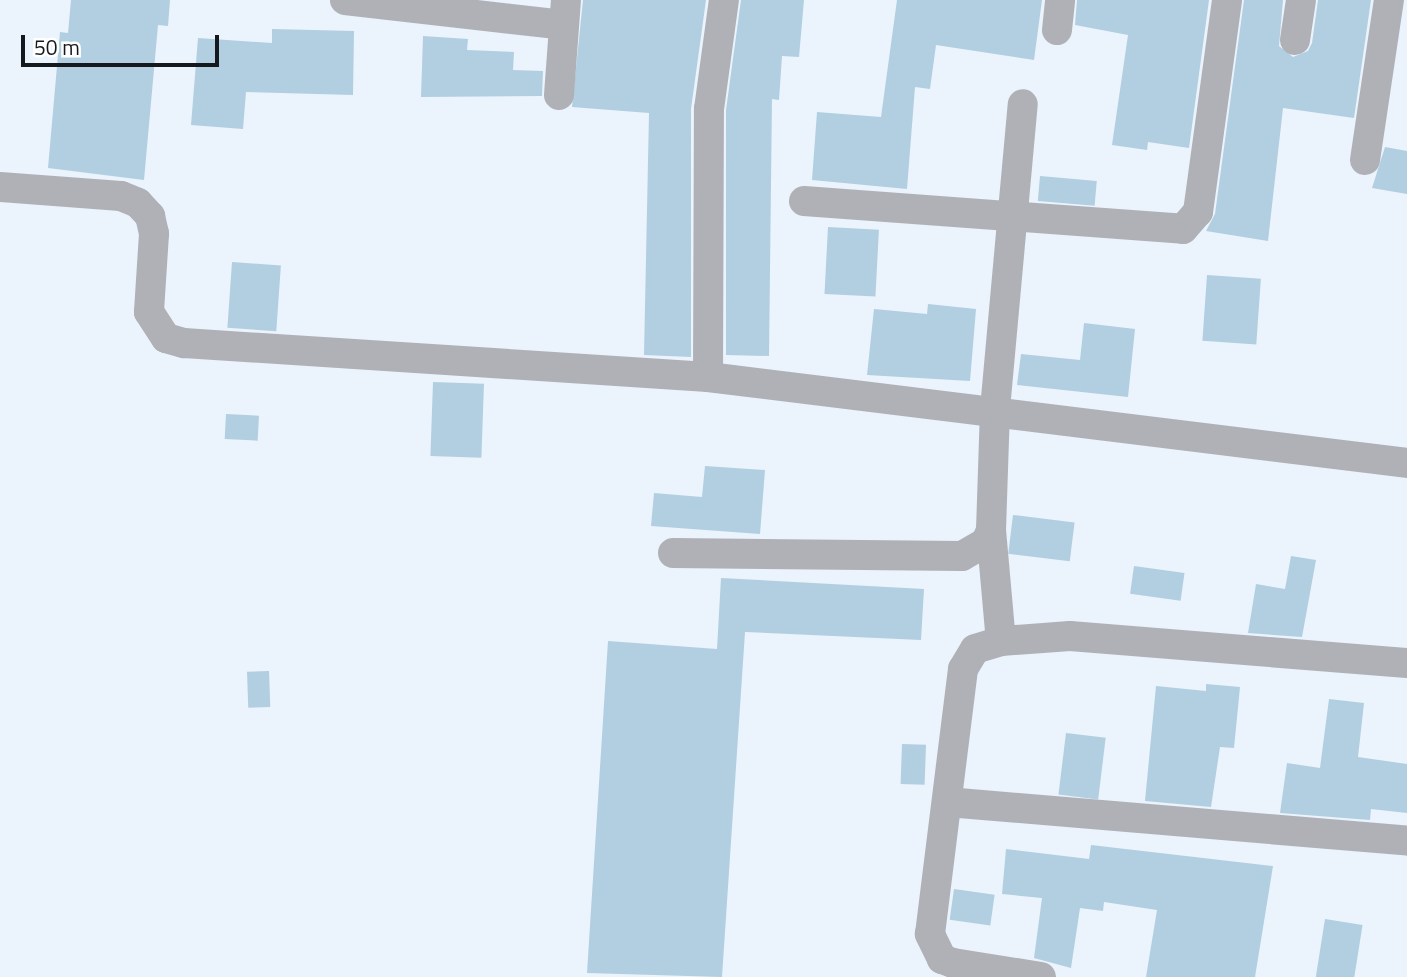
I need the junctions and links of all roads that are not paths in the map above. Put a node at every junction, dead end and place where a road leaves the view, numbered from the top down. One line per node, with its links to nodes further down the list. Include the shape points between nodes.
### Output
1 (345, 0): 7 (street)
2 (724, 0): 16 (street, via 709,109)
3 (1060, 0): 8 (street)
4 (1227, 0): 15 (street, via 1198,212 1192,223 1163,230)
5 (1301, 0): 9 (street)
6 (1389, 0): 12 (street)
7 (565, 12): 10 (street)
8 (1057, 30)
9 (1295, 40)
10 (559, 95)
11 (1023, 104): 15 (street)
12 (1365, 160)
13 (0, 187): 16 (street, via 121,196 138,203 150,215 154,234 149,312 166,338)
14 (804, 201): 15 (street)
15 (1010, 215): 17 (street)
16 (708, 377): 17 (street)
17 (995, 409): 18 (street); 19 (street)
18 (1407, 463)
19 (991, 530): 20 (street, via 975,551 962,556); 21 (street)
20 (673, 553)
21 (1001, 641): 22 (street, via 1070,636); 23 (street, via 975,649 963,669)
22 (1407, 663)
23 (947, 802): 24 (street); 25 (street, via 930,934 934,949 953,963)
24 (1407, 841)
25 (1041, 977)

